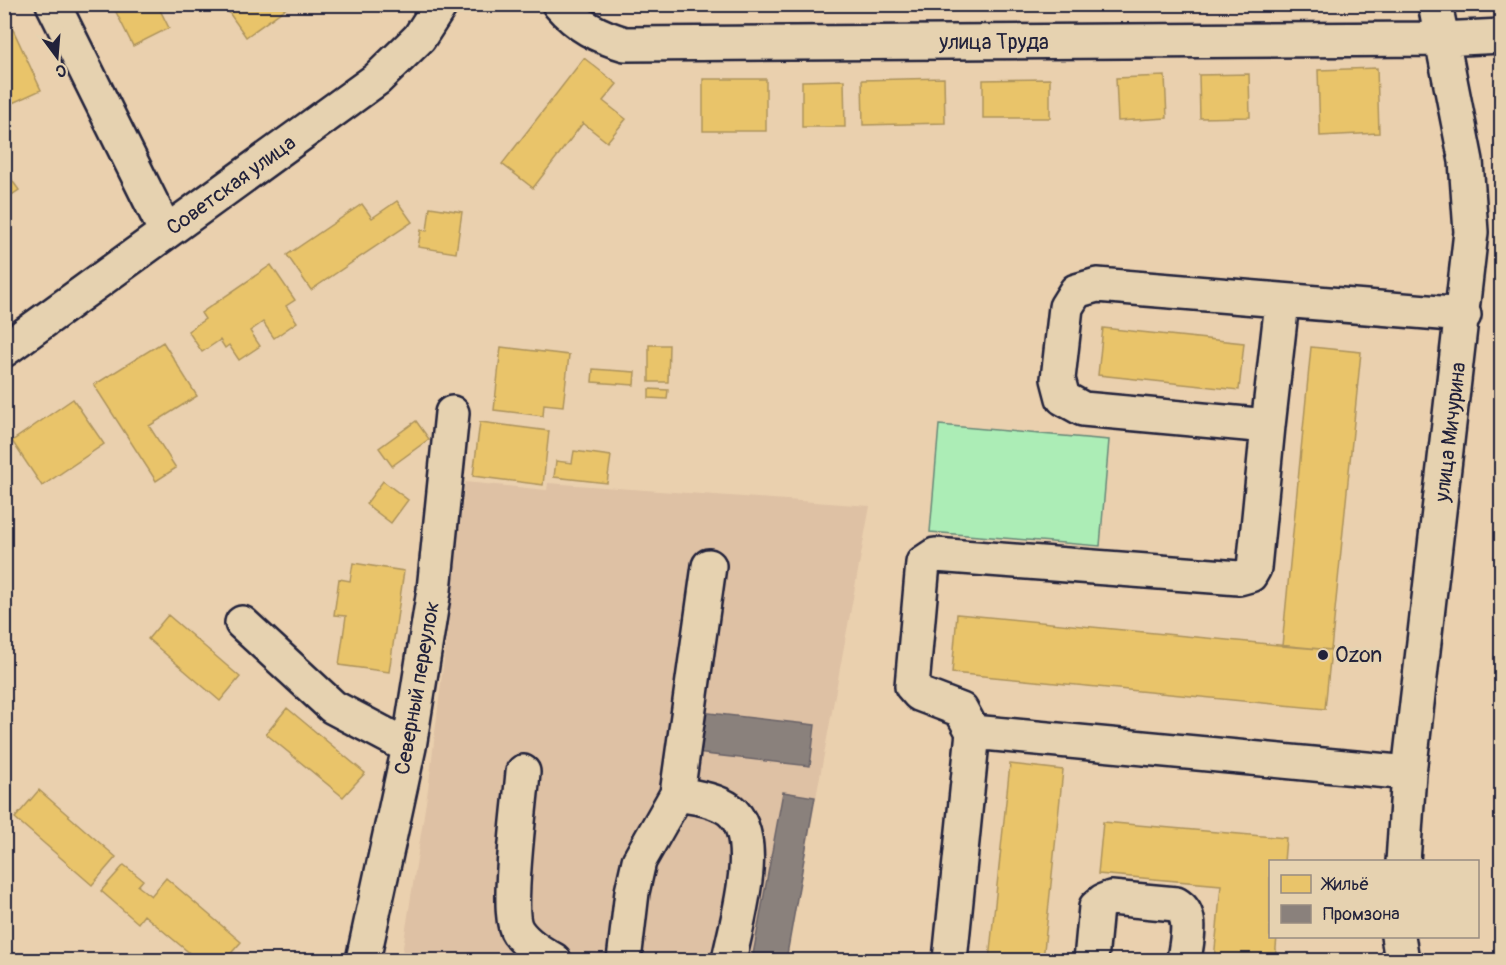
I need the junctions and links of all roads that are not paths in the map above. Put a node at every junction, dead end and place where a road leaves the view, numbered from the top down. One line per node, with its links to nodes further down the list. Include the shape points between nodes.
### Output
1 (52, 4): 8 (street)
2 (441, 4): 8 (street, Советская улица, via 419,38 377,79)
3 (559, 4): 7 (street, улица Труда, via 573,20 600,37 625,44)
4 (1435, 4): 7 (street, улица Мичурина)
5 (1502, 19): 7 (street, улица Труда)
6 (1502, 36): 7 (street, улица Труда)
7 (1441, 39): 10 (street, улица Мичурина, via 1470,194)
8 (166, 232): 11 (street, Советская улица)
9 (1282, 302): 10 (street); 13 (street); 13 (street, via 1097,285 1076,291 1066,307 1058,379 1063,398 1083,410)
10 (1464, 315): 19 (street, улица Мичурина)
11 (4, 350)
12 (452, 412): 17 (street, Северный переулок, via 434,590)
13 (1268, 426): 16 (street, via 1254,568 1250,574 1239,578 935,555 923,563 912,686 919,694 961,710)
14 (709, 566): 20 (street)
15 (242, 623): 17 (street, via 333,707)
16 (973, 732): 19 (street); 27 (street)
17 (409, 747): 23 (street, Северный переулок)
18 (523, 772): 24 (street, via 512,907 517,931 533,948)
19 (1409, 773): 21 (street, улица Мичурина)
20 (677, 794): 25 (street, via 639,861); 26 (street, via 717,803 731,811 742,826 747,866)
21 (1403, 860)
22 (1398, 938): 30 (street)
23 (363, 960)
24 (554, 960)
25 (624, 960)
26 (729, 960)
27 (950, 960)
28 (1091, 960): 29 (street, via 1096,907 1111,898 1183,908 1188,916)
29 (1184, 960)
30 (1402, 960)

